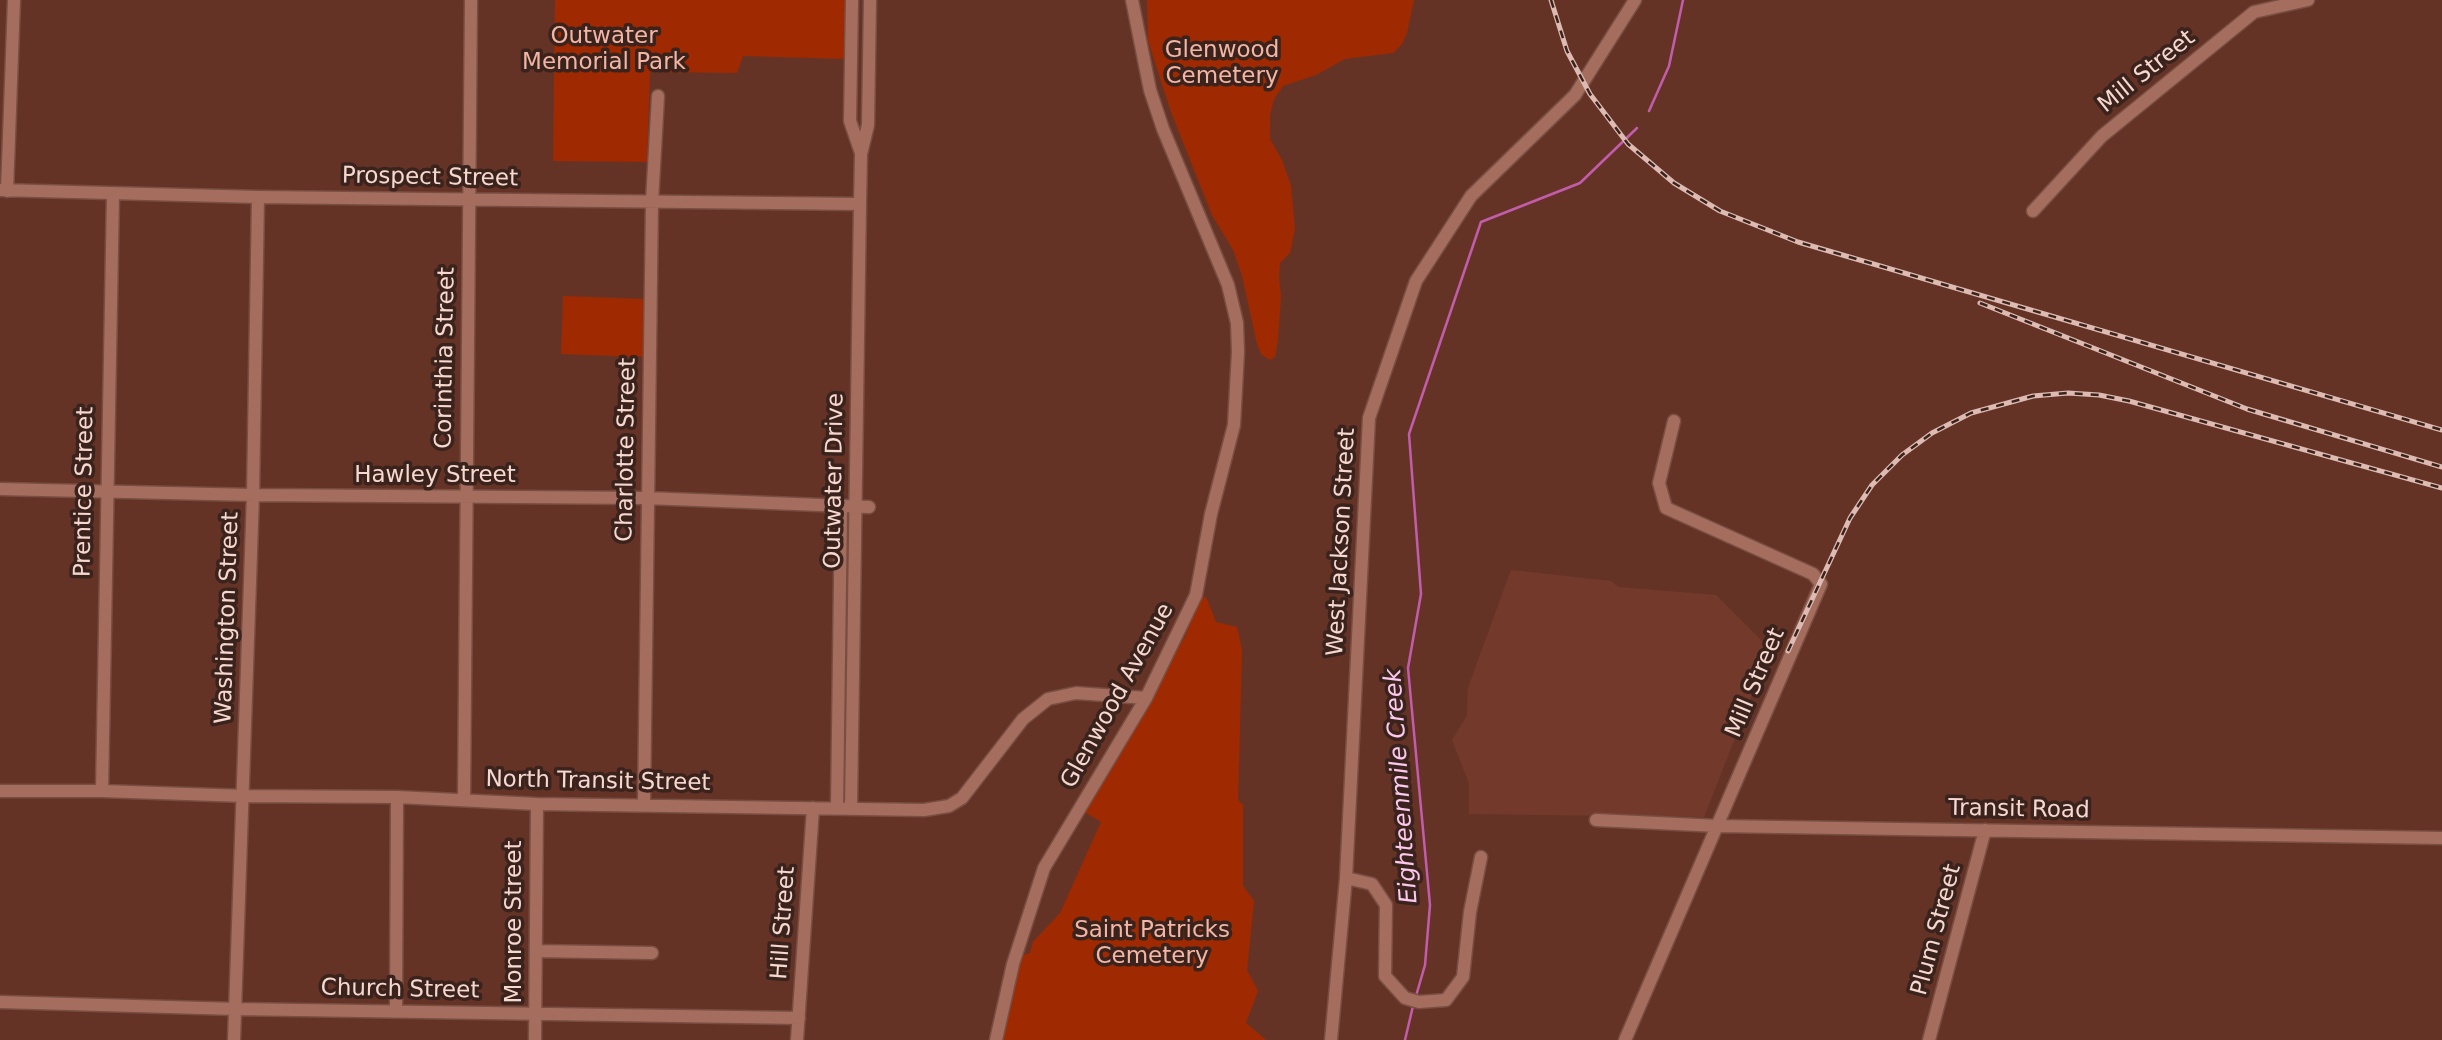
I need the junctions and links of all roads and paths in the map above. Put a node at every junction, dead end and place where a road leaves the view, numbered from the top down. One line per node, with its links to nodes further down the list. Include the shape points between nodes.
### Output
1 (14, 0): 10 (street)
2 (471, 0): 13 (street, Corinthia Street)
3 (852, 0): 9 (street, Outwater Drive, via 850,121)
4 (870, 0): 9 (street, Outwater Drive, via 868,125)
5 (1132, 0): 25 (street, Glenwood Avenue, via 1150,90 1163,129 1228,285 1238,352 1234,425 1205,514 1196,596)
6 (1635, 0): 41 (street, West Jackson Street, via 1575,95 1471,196 1416,281 1369,418)
7 (2308, 0): 16 (street, Mill Street, via 2254,12 2102,136)
8 (658, 96): 14 (street, Charlotte Street)
9 (861, 154): 15 (street, Outwater Drive)
10 (4, 190): 11 (street, Prospect Street)
11 (113, 194): 12 (street, Prospect Street); 19 (street, Prentice Street)
12 (258, 197): 13 (street, Prospect Street); 20 (street, Washington Street)
13 (470, 200): 14 (street, Prospect Street); 21 (street, Corinthia Street)
14 (652, 202): 15 (street, Prospect Street); 22 (street, Charlotte Street)
15 (860, 204): 24 (street, Outwater Drive)
16 (2033, 211)
17 (1674, 421): 37 (street, Mill Street, via 1659,483 1666,508 1813,574 1821,584)
18 (0, 489): 19 (street, Hawley Street)
19 (106, 491): 20 (street, Hawley Street); 26 (street, Prentice Street)
20 (253, 495): 21 (street, Hawley Street); 28 (street, Washington Street)
21 (465, 497): 22 (street, Hawley Street); 30 (street, Corinthia Street)
22 (647, 498): 23 (street, Hawley Street); 32 (street, Charlotte Street)
23 (841, 507): 24 (street, Hawley Street); 34 (street, Outwater Drive)
24 (863, 507): 35 (street, Outwater Drive)
25 (1146, 698): 35 (street, North Transit Street, via 1076,693 1048,699 1023,719 957,802 924,810); 52 (street, Glenwood Avenue, via 1044,868 1013,964)
26 (102, 791): 27 (street, North Transit Street); 28 (street, North Transit Street)
27 (0, 792)
28 (244, 796): 29 (street, North Transit Street); 45 (street, Washington Street)
29 (397, 797): 30 (street, North Transit Street); 46 (street)
30 (464, 800): 31 (street, North Transit Street)
31 (537, 804): 32 (street, North Transit Street); 42 (street, Monroe Street)
32 (643, 804): 33 (street, North Transit Street)
33 (813, 808): 34 (street, North Transit Street); 48 (street, Hill Street)
34 (837, 808): 35 (street, North Transit Street)
35 (851, 808)
36 (1596, 820): 37 (street, Transit Road)
37 (1718, 826): 38 (street, Transit Road); 54 (street, Mill Street)
38 (1986, 830): 39 (street, Transit Road); 55 (street, Plum Street)
39 (2442, 838)
40 (1481, 856): 41 (street, via 1463,977 1446,1000 1405,998 1385,976 1387,905 1372,884)
41 (1346, 878): 53 (street, West Jackson Street)
42 (536, 951): 43 (street); 47 (street, Monroe Street)
43 (652, 953)
44 (0, 1002): 45 (street, Church Street)
45 (236, 1009): 46 (street, Church Street); 49 (street, Washington Street)
46 (396, 1010): 47 (street, Church Street)
47 (536, 1014): 48 (street, Church Street); 50 (street, Monroe Street)
48 (799, 1018): 51 (street, Hill Street)
49 (234, 1040)
50 (535, 1040)
51 (797, 1040)
52 (996, 1040)
53 (1331, 1040)
54 (1625, 1040)
55 (1929, 1040)

